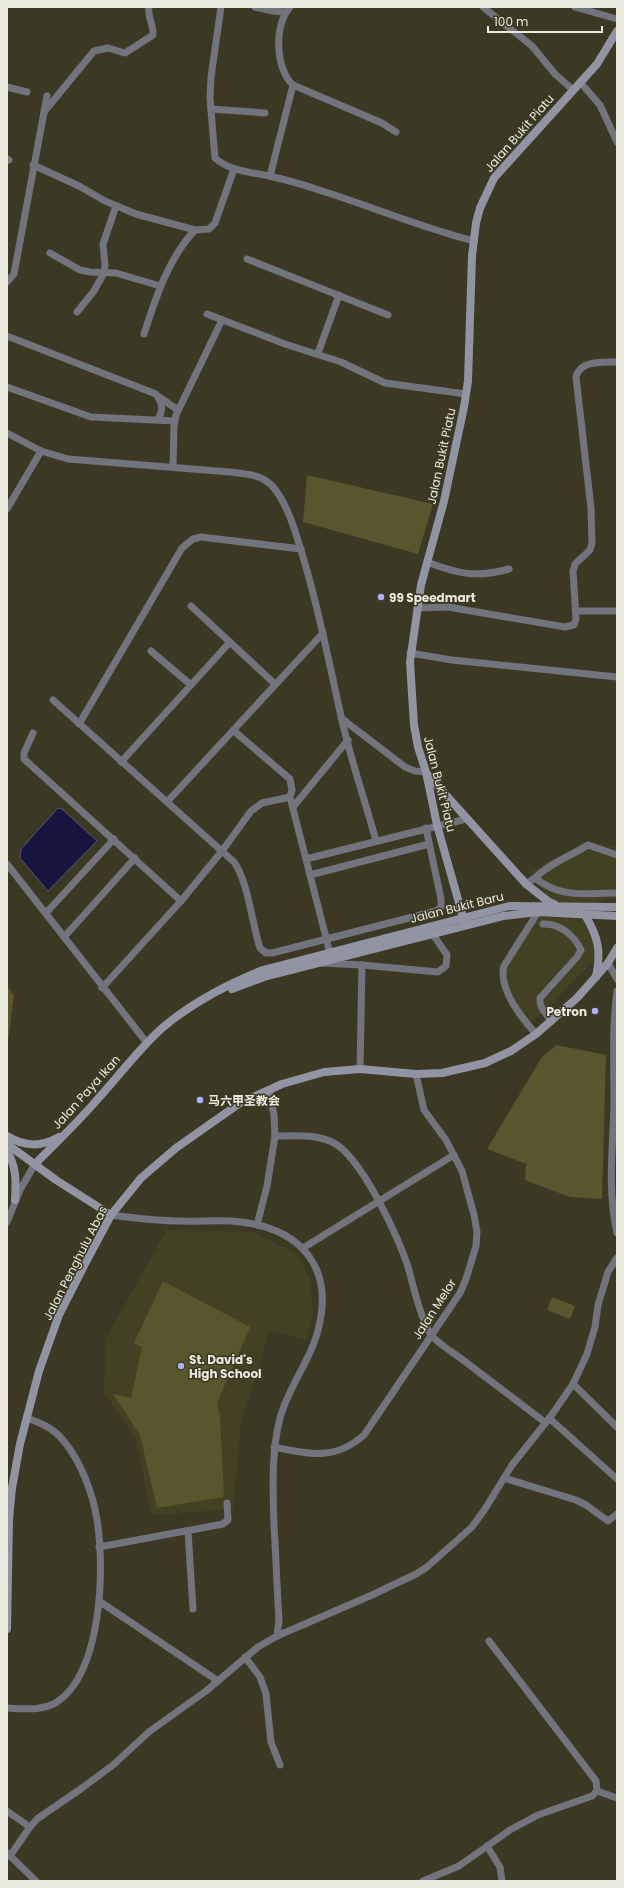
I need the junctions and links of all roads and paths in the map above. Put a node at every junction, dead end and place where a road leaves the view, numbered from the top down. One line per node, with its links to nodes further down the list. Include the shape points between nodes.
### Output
1 (149, 7): 17 (street, via 153,35 125,53 108,48 94,51)
2 (221, 7): 15 (street, via 211,77)
3 (255, 7): 6 (street, via 272,11)
4 (483, 7): 12 (street, via 532,46 555,74)
5 (575, 7): 7 (street)
6 (288, 9): 10 (street, via 278,53 283,71)
7 (617, 19)
8 (617, 31): 9 (main road, Jalan Bukit Piatu, via 606,51)
9 (580, 82): 12 (main road, Jalan Bukit Piatu); 19 (street, via 600,105)
10 (292, 85): 18 (street, via 382,123); 22 (street)
11 (7, 87): 13 (street)
12 (574, 90): 25 (main road, Jalan Bukit Piatu, via 494,178 480,208)
13 (27, 92)
14 (47, 96): 17 (street)
15 (211, 109): 16 (street); 21 (street, via 214,158)
16 (265, 113)
17 (42, 114): 20 (street)
18 (396, 132)
19 (617, 142)
20 (33, 165): 23 (street); 29 (street, via 14,274)
21 (234, 169): 22 (street); 24 (street, via 215,224 209,229)
22 (270, 176): 25 (street, via 322,190 435,231)
23 (116, 206): 24 (street); 28 (street, via 103,244)
24 (195, 230): 30 (street, via 177,252)
25 (474, 241): 42 (main road, Jalan Bukit Piatu, via 471,340)
26 (50, 253): 28 (street, via 80,270)
27 (247, 259): 31 (street)
28 (104, 273): 30 (street, via 123,274); 32 (street, via 94,291)
29 (7, 282)
30 (160, 286): 36 (street)
31 (339, 295): 34 (street); 38 (street)
32 (77, 312)
33 (207, 314): 35 (street)
34 (388, 315)
35 (222, 320): 38 (street, via 285,344); 43 (street)
36 (144, 334)
37 (7, 336): 41 (street)
38 (318, 353): 42 (street, via 385,383)
39 (617, 362): 55 (street, via 589,364 577,372 576,377 592,543 590,550 576,564 573,571)
40 (7, 387): 44 (street, via 91,417)
41 (156, 394): 43 (street); 44 (street, via 162,402)
42 (466, 394): 51 (main road, Jalan Bukit Piatu, via 444,501)
43 (178, 410): 45 (street)
44 (158, 419): 45 (street)
45 (175, 421): 48 (street)
46 (7, 433): 47 (street)
47 (41, 451): 48 (street, via 68,459); 49 (street)
48 (173, 467): 50 (street, via 253,475 266,480 275,488 283,502)
49 (7, 509)
50 (301, 549): 57 (street); 66 (street, via 201,537 187,542 164,576)
51 (427, 562): 52 (street, via 447,570 480,576); 54 (main road, Jalan Bukit Piatu)
52 (509, 569)
53 (191, 606): 58 (street)
54 (416, 608): 55 (street, via 448,607 569,628 575,623); 60 (main road, Jalan Bukit Piatu)
55 (576, 611): 56 (street)
56 (617, 611)
57 (323, 633): 62 (street); 65 (street)
58 (230, 642): 62 (street); 63 (street)
59 (151, 651): 63 (street)
60 (410, 653): 61 (street, via 452,660); 71 (main road, Jalan Bukit Piatu, via 414,725)
61 (617, 677)
62 (275, 684): 67 (street)
63 (191, 685): 70 (street)
64 (53, 700): 66 (street)
65 (341, 718): 69 (street); 71 (street, via 405,766 415,771)
66 (79, 724): 70 (street)
67 (234, 731): 72 (street, via 290,779); 73 (street)
68 (33, 733): 78 (street, via 24,759)
69 (348, 740): 74 (street); 79 (street)
70 (121, 762): 73 (street)
71 (426, 772): 75 (main road); 76 (main road, Jalan Bukit Piatu)
72 (290, 797): 74 (street); 81 (street, via 256,806)
73 (167, 802): 81 (street)
74 (293, 807): 84 (street)
75 (466, 819): 76 (street); 88 (main road)
76 (437, 825): 77 (street); 97 (main road, Jalan Bukit Piatu)
77 (426, 828): 79 (street); 80 (street)
78 (114, 839): 83 (street); 94 (street)
79 (376, 841): 84 (street)
80 (429, 844): 86 (street); 101 (street, via 441,907 436,911)
81 (222, 851): 90 (street); 101 (street, via 239,869 253,925 263,951 272,954)
82 (617, 855): 87 (street, via 588,845 544,868)
83 (135, 858): 90 (street); 100 (street)
84 (306, 859): 86 (street)
85 (7, 864): 94 (street)
86 (310, 875): 101 (street)
87 (535, 878): 88 (street); 89 (street, via 552,890 563,893)
88 (526, 884): 91 (main road)
89 (617, 893)
90 (181, 900): 110 (street)
91 (557, 906): 92 (main road, Jalan Bukit Baru); 97 (main road, Jalan Bukit Baru, via 509,906)
92 (617, 906)
93 (538, 912): 95 (main road, Jalan Bukit Baru); 97 (main road, Jalan Bukit Baru); 114 (street, via 502,972 512,1003)
94 (46, 913): 100 (street)
95 (585, 915): 96 (main road, Jalan Bukit Baru); 108 (main road, via 594,932 599,950)
96 (617, 916)
97 (464, 920): 99 (main road, Jalan Bukit Baru)
98 (543, 924): 113 (street, via 558,925 577,941 581,950 540,998 544,1013)
99 (430, 930): 104 (main road, Jalan Bukit Baru); 107 (street, via 447,955 443,970 431,972)
100 (65, 936): 110 (street)
101 (326, 939): 104 (street)
102 (617, 948): 106 (main road, Jalan Penghulu Abas)
103 (617, 955): 106 (main road)
104 (330, 956): 105 (main road, Jalan Paya Ikan); 112 (main road, Jalan Paya Ikan, via 263,970 241,979)
105 (318, 963): 107 (street); 112 (main road, Jalan Paya Ikan, via 267,976)
106 (608, 963): 108 (main road, Jalan Penghulu Abas); 109 (street)
107 (362, 965): 117 (street)
108 (596, 978): 113 (main road, Jalan Penghulu Abas)
109 (617, 979)
110 (102, 988): 115 (street)
111 (617, 990): 116 (street)
112 (207, 999): 115 (main road, Jalan Paya Ikan, via 163,1028)
113 (552, 1021): 114 (main road, Jalan Penghulu Abas)
114 (536, 1034): 118 (main road, Jalan Penghulu Abas, via 511,1051 485,1063 448,1072)
115 (147, 1043): 120 (main road, Jalan Paya Ikan)
116 (614, 1060): 132 (street, via 611,1197)
117 (360, 1069): 118 (main road, Jalan Penghulu Abas); 119 (main road, Jalan Penghulu Abas, via 324,1072)
118 (416, 1074): 125 (street, Jalan Melor, via 424,1110)
119 (269, 1090): 122 (street); 129 (main road, Jalan Penghulu Abas, via 240,1103 176,1148 141,1178)
120 (67, 1132): 121 (main road, via 52,1141 34,1146 16,1142); 126 (main road, Jalan Paya Ikan)
121 (7, 1136)
122 (275, 1136): 128 (street, via 308,1136 334,1143 347,1154); 131 (street)
123 (7, 1144): 126 (main road)
124 (7, 1151): 127 (main road, via 16,1176)
125 (454, 1155): 128 (street); 135 (street, Jalan Melor, via 470,1195 477,1232 476,1246 460,1293)
126 (35, 1164): 127 (street, Jalan Paya Ikan); 129 (main road)
127 (15, 1200): 130 (street, Jalan Paya Ikan)
128 (378, 1202): 133 (street); 135 (street, via 405,1256 419,1307)
129 (111, 1215): 131 (street, via 181,1221 240,1221); 137 (main road, Jalan Penghulu Abas, via 59,1315 38,1371)
130 (7, 1222)
131 (257, 1225): 133 (street, via 292,1238)
132 (617, 1233)
133 (303, 1248): 140 (street, via 318,1275 322,1313 310,1354 286,1400)
134 (617, 1258): 136 (street, via 608,1272 587,1354)
135 (431, 1336): 138 (street); 140 (street, Jalan Melor, via 364,1435 354,1443 343,1450 324,1454)
136 (573, 1384): 138 (street); 139 (street)
137 (27, 1418): 141 (main road, Jalan Penghulu Abas); 147 (street, via 40,1422 52,1430 63,1440 74,1457 95,1512)
138 (548, 1420): 142 (street); 143 (street)
139 (617, 1427)
140 (274, 1447): 151 (street, via 272,1473 279,1620)
141 (10, 1474): 150 (main road, Jalan Penghulu Abas)
142 (504, 1478): 145 (street, via 576,1500 608,1521); 151 (street, via 472,1527 427,1567 372,1595)
143 (617, 1479)
144 (227, 1503): 146 (street, via 228,1520 223,1524)
145 (617, 1514)
146 (188, 1531): 147 (street); 149 (street)
147 (99, 1547): 148 (street)
148 (99, 1601): 154 (street); 155 (street, via 91,1645 75,1685 56,1703 30,1709)
149 (193, 1609)
150 (7, 1629)
151 (276, 1636): 153 (street, via 258,1646)
152 (489, 1641): 157 (street, via 596,1781)
153 (246, 1657): 154 (street); 156 (street, via 260,1677 266,1694 271,1742)
154 (218, 1681): 160 (street, via 150,1731 112,1766 37,1819)
155 (7, 1708)
156 (280, 1765)
157 (597, 1791): 158 (street); 161 (street, via 592,1796 538,1815)
158 (617, 1798)
159 (7, 1811): 160 (street)
160 (30, 1827): 162 (street)
161 (487, 1846): 164 (street, via 459,1866); 165 (street, via 500,1867)
162 (9, 1854): 163 (street)
163 (36, 1881)
164 (423, 1881)
165 (502, 1881)

